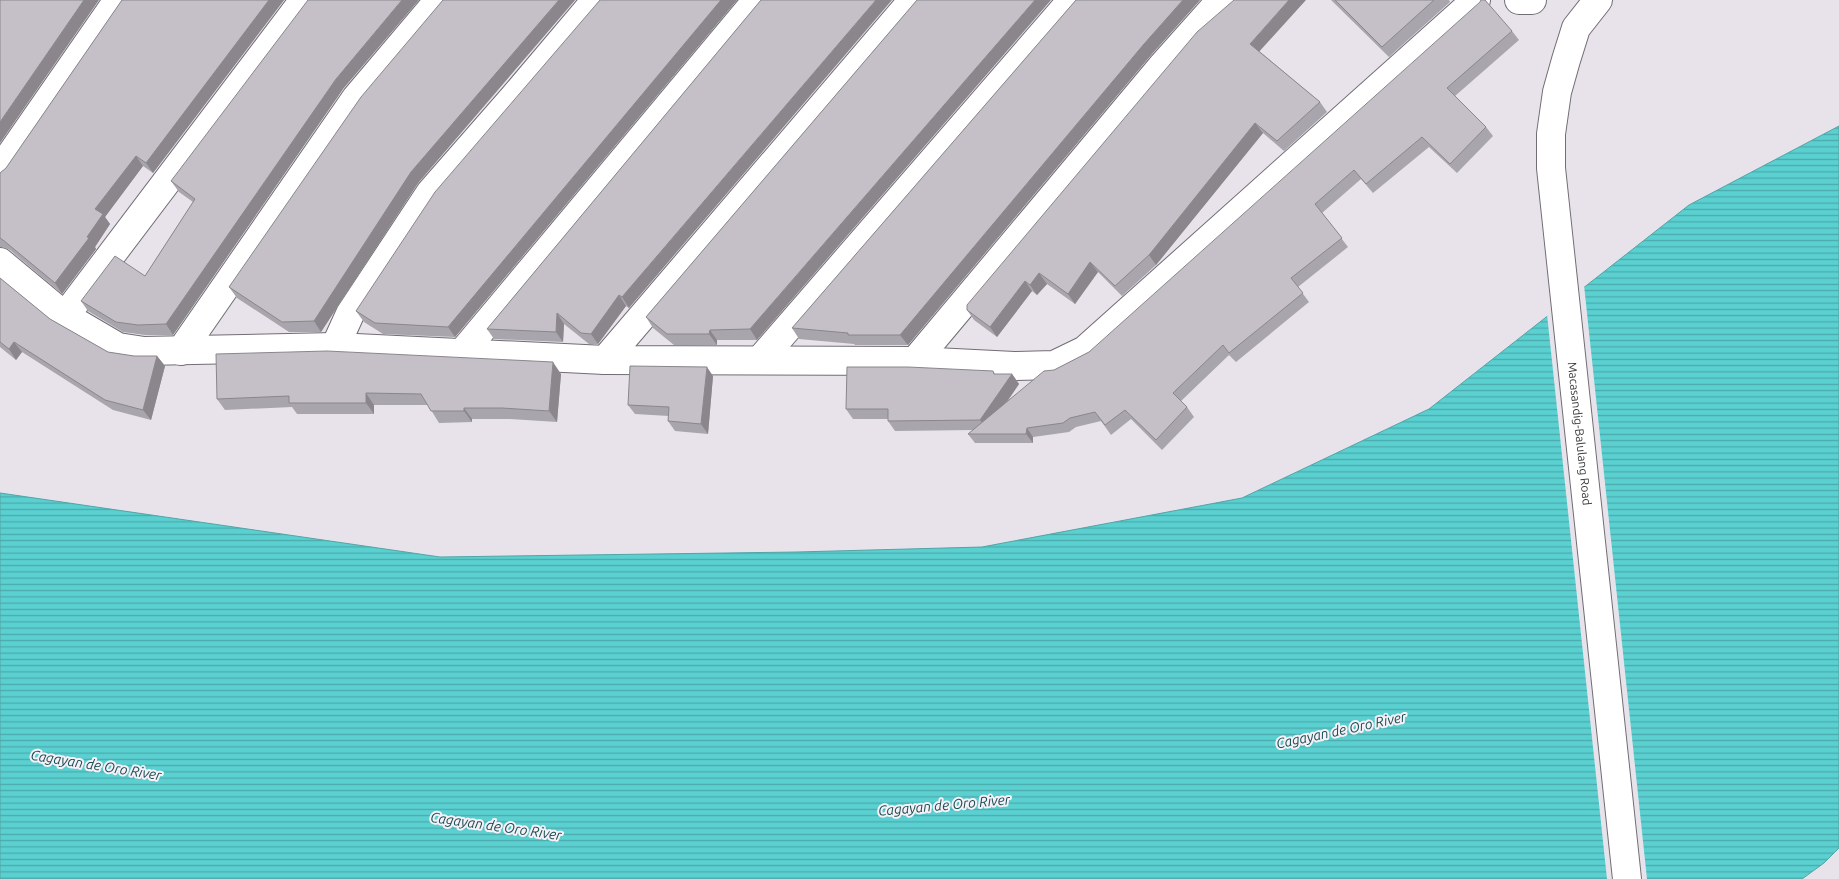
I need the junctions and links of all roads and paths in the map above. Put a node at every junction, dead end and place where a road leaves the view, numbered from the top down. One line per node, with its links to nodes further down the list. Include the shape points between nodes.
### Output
1 (118, 0): 13 (street)
2 (304, 0): 15 (street)
3 (439, 0): 17 (street, via 356,98)
4 (596, 0): 16 (street, via 430,193 350,314)
5 (756, 0): 18 (street)
6 (913, 0): 19 (street)
7 (1072, 0): 20 (street)
8 (1221, 0): 21 (street)
9 (1476, 0): 21 (street, via 1084,350 1054,365)
10 (1519, 0): 11 (street)
11 (1532, 0)
12 (1598, 0): 22 (street, Macasandig-Balulang Road, via 1576,28 1559,84 1551,134 1551,168)
13 (0, 170)
14 (0, 262): 15 (street)
15 (66, 316): 17 (street, via 118,348)
16 (335, 347): 17 (street); 18 (street)
17 (181, 351)
18 (462, 353): 19 (street)
19 (605, 360): 20 (street)
20 (760, 360): 21 (street)
21 (915, 361)
22 (1627, 879)

